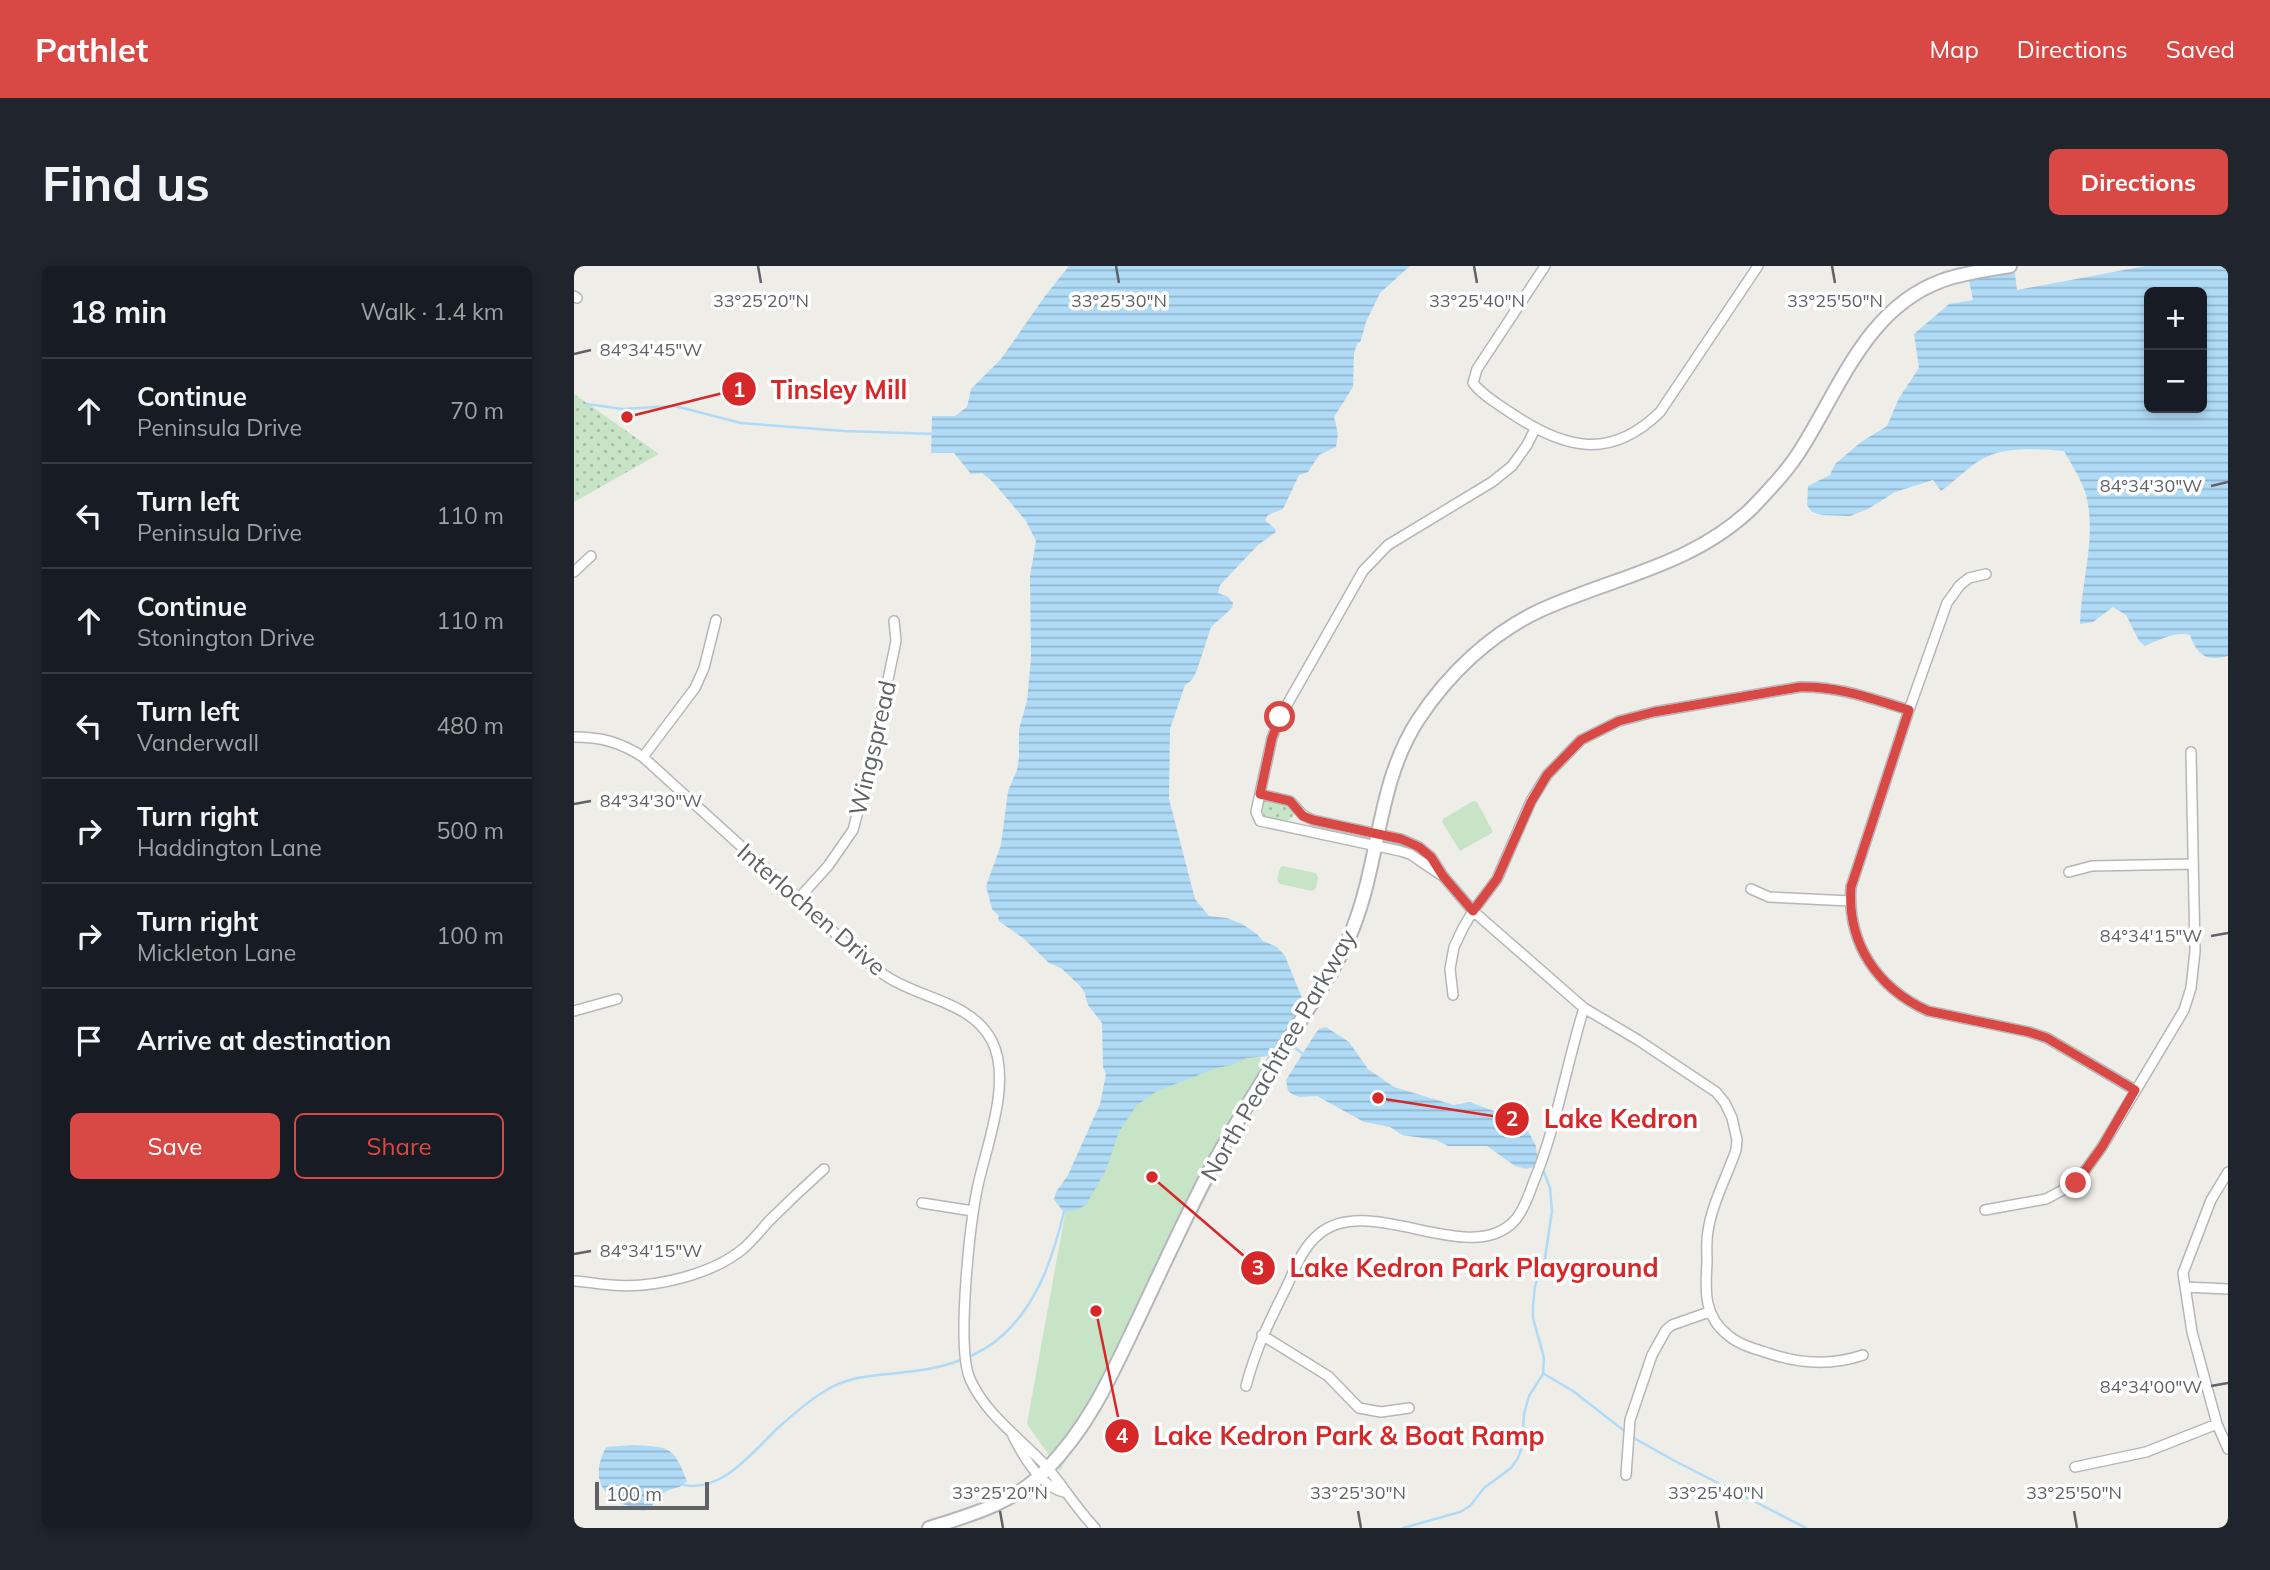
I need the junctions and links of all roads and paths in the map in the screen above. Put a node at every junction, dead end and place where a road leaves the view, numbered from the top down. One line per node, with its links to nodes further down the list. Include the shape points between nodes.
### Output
1 (1545, 266): 4 (street, via 1477,369 1473,383)
2 (1758, 266): 4 (street, via 1660,412 1644,428 1617,441 1594,445 1564,442)
3 (2010, 266): 17 (street, North Peachtree Parkway, via 1942,280 1920,291 1876,327 1800,452 1731,527 1680,558 1533,614 1468,660 1409,735 1390,779)
4 (1535, 429): 14 (street, via 1512,466 1388,545 1363,571 1280,717)
5 (591, 556): 6 (street)
6 (574, 572)
7 (1986, 574): 10 (street, via 1960,584 1947,603)
8 (716, 621): 13 (street, via 695,688)
9 (894, 621): 23 (street, Wingspread, via 894,654 853,830)
10 (1909, 710): 24 (street, via 1863,845); 25 (street, via 1848,691 1800,687 1654,712 1601,728 1581,740 1547,775 1497,879)
11 (574, 737): 13 (street, Interlochen Drive, via 615,741)
12 (2191, 752): 19 (street)
13 (643, 757): 23 (street, Interlochen Drive)
14 (1260, 794): 15 (street, via 1290,801); 16 (street, via 1256,812 1261,821)
15 (1306, 817): 16 (street); 17 (street)
16 (1302, 830): 18 (street)
17 (1377, 833): 18 (street, North Peachtree Parkway); 21 (street, via 1419,847)
18 (1375, 847): 21 (street, via 1410,854); 47 (street, North Peachtree Parkway, via 1363,901 1344,950 1208,1173 1103,1393 1083,1427)
19 (2192, 864): 20 (street, via 2092,866); 30 (street, via 2195,951 2191,988 2171,1032)
20 (2068, 872)
21 (1443, 876): 25 (street)
22 (1751, 889): 24 (street, via 1769,897)
23 (799, 898): 34 (street, Interlochen Drive, via 885,976 959,1009 991,1040 1000,1063 998,1096)
24 (1850, 901): 30 (street, via 1865,956 1890,989 1905,999 1928,1011 2047,1038)
25 (1473, 911): 26 (street, via 1454,947 1450,969); 28 (street)
26 (1453, 995)
27 (617, 999): 29 (street)
28 (1584, 1008): 39 (street, via 1716,1092 1732,1118 1736,1150 1707,1233); 40 (street, via 1541,1163 1520,1213 1509,1225 1470,1237 1358,1220 1334,1225 1320,1233 1300,1257)
29 (574, 1012)
30 (2135, 1090): 35 (street, via 2076,1183 2046,1199)
31 (824, 1169): 36 (street, via 746,1247 720,1264 680,1279 646,1284)
32 (2228, 1172): 37 (street, via 2211,1200 2183,1273)
33 (922, 1203): 34 (street)
34 (973, 1210): 47 (street, Interlochen Drive, via 965,1357 969,1377 1018,1448)
35 (1984, 1210)
36 (574, 1282)
37 (2185, 1287): 38 (street); 44 (street)
38 (2228, 1289)
39 (1709, 1312): 41 (street, via 1730,1338 1790,1360 1813,1363); 48 (street, via 1666,1330 1635,1402)
40 (1262, 1335): 42 (street); 43 (street, via 1328,1376 1359,1408 1381,1412)
41 (1863, 1355)
42 (1246, 1386)
43 (1409, 1408)
44 (2217, 1424): 45 (street); 46 (street, via 2146,1452)
45 (2228, 1449)
46 (2075, 1467)
47 (1044, 1472): 49 (street, North Peachtree Parkway, via 992,1507); 50 (street, Interlochen Drive, via 1055,1490 1064,1492)
48 (1626, 1475)
49 (929, 1528)
50 (1095, 1528)

